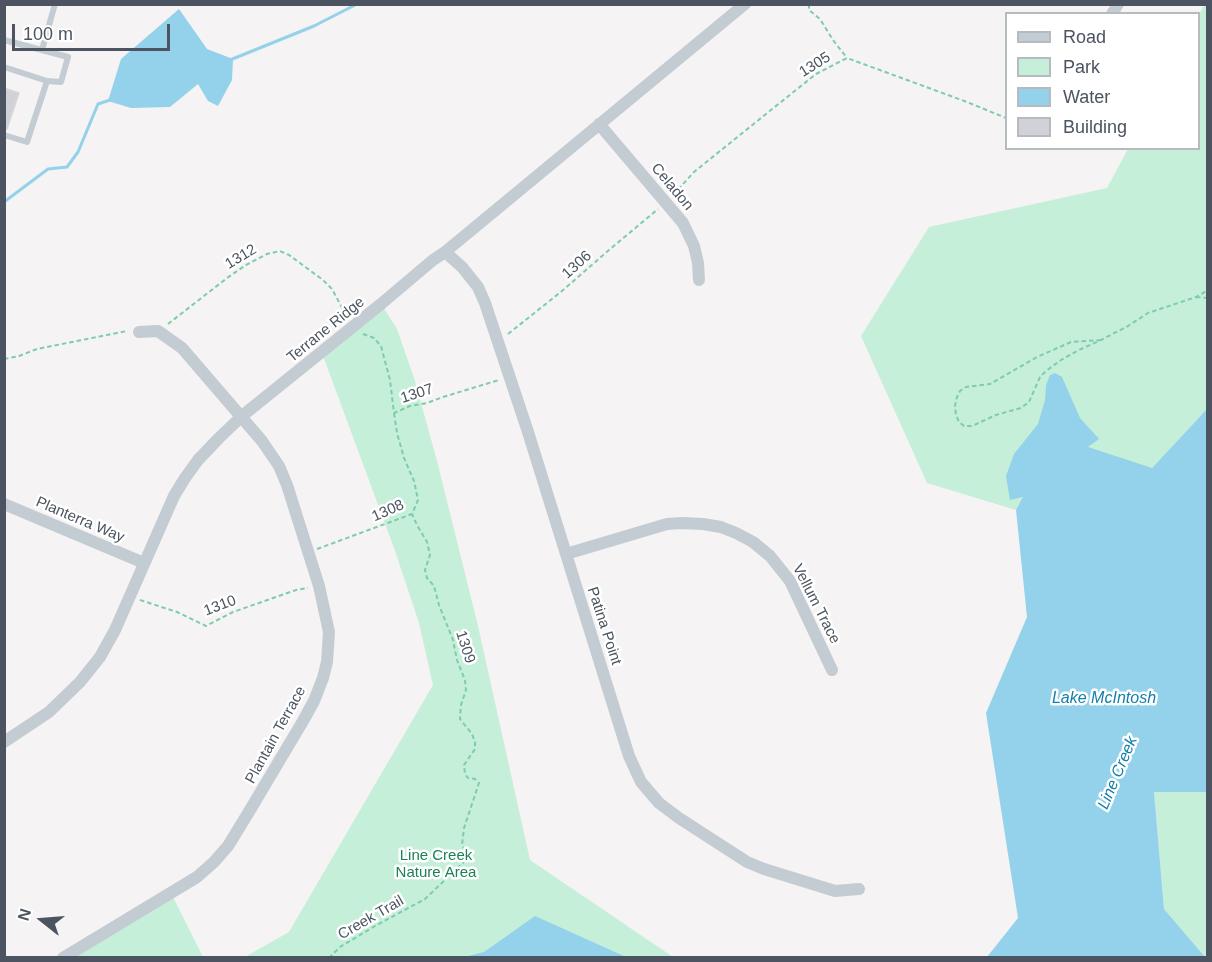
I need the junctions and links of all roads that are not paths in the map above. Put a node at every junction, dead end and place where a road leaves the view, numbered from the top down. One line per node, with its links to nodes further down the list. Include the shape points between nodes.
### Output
1 (55, 4): 4 (lane)
2 (745, 4): 7 (street, Terrane Ridge)
3 (4, 40): 4 (lane)
4 (42, 50): 6 (lane, via 68,57 62,82)
5 (4, 67): 6 (lane)
6 (47, 81): 8 (lane, via 27,141)
7 (600, 124): 9 (street, Terrane Ridge); 10 (street, Celadon, via 683,224 694,246)
8 (4, 135)
9 (445, 252): 12 (street, Terrane Ridge); 14 (street, Patina Point, via 478,286 485,303)
10 (699, 280)
11 (139, 332): 12 (street, Plantain Terrace, via 158,330 182,348)
12 (242, 416): 15 (street, Terrane Ridge, via 185,478); 19 (street, Plantain Terrace, via 279,466 320,586 329,632 323,678 303,721 228,846 214,862 197,877)
13 (4, 504): 15 (street, Planterra Way)
14 (566, 554): 16 (street, Vellum Trace, via 667,524 703,524 736,533 770,556 790,580); 18 (street, Patina Point, via 629,756 641,782 653,796 679,818 764,870 835,891)
15 (144, 563): 17 (street, Terrane Ridge, via 100,657 49,712)
16 (832, 670)
17 (4, 742)
18 (859, 889)
19 (63, 957)

